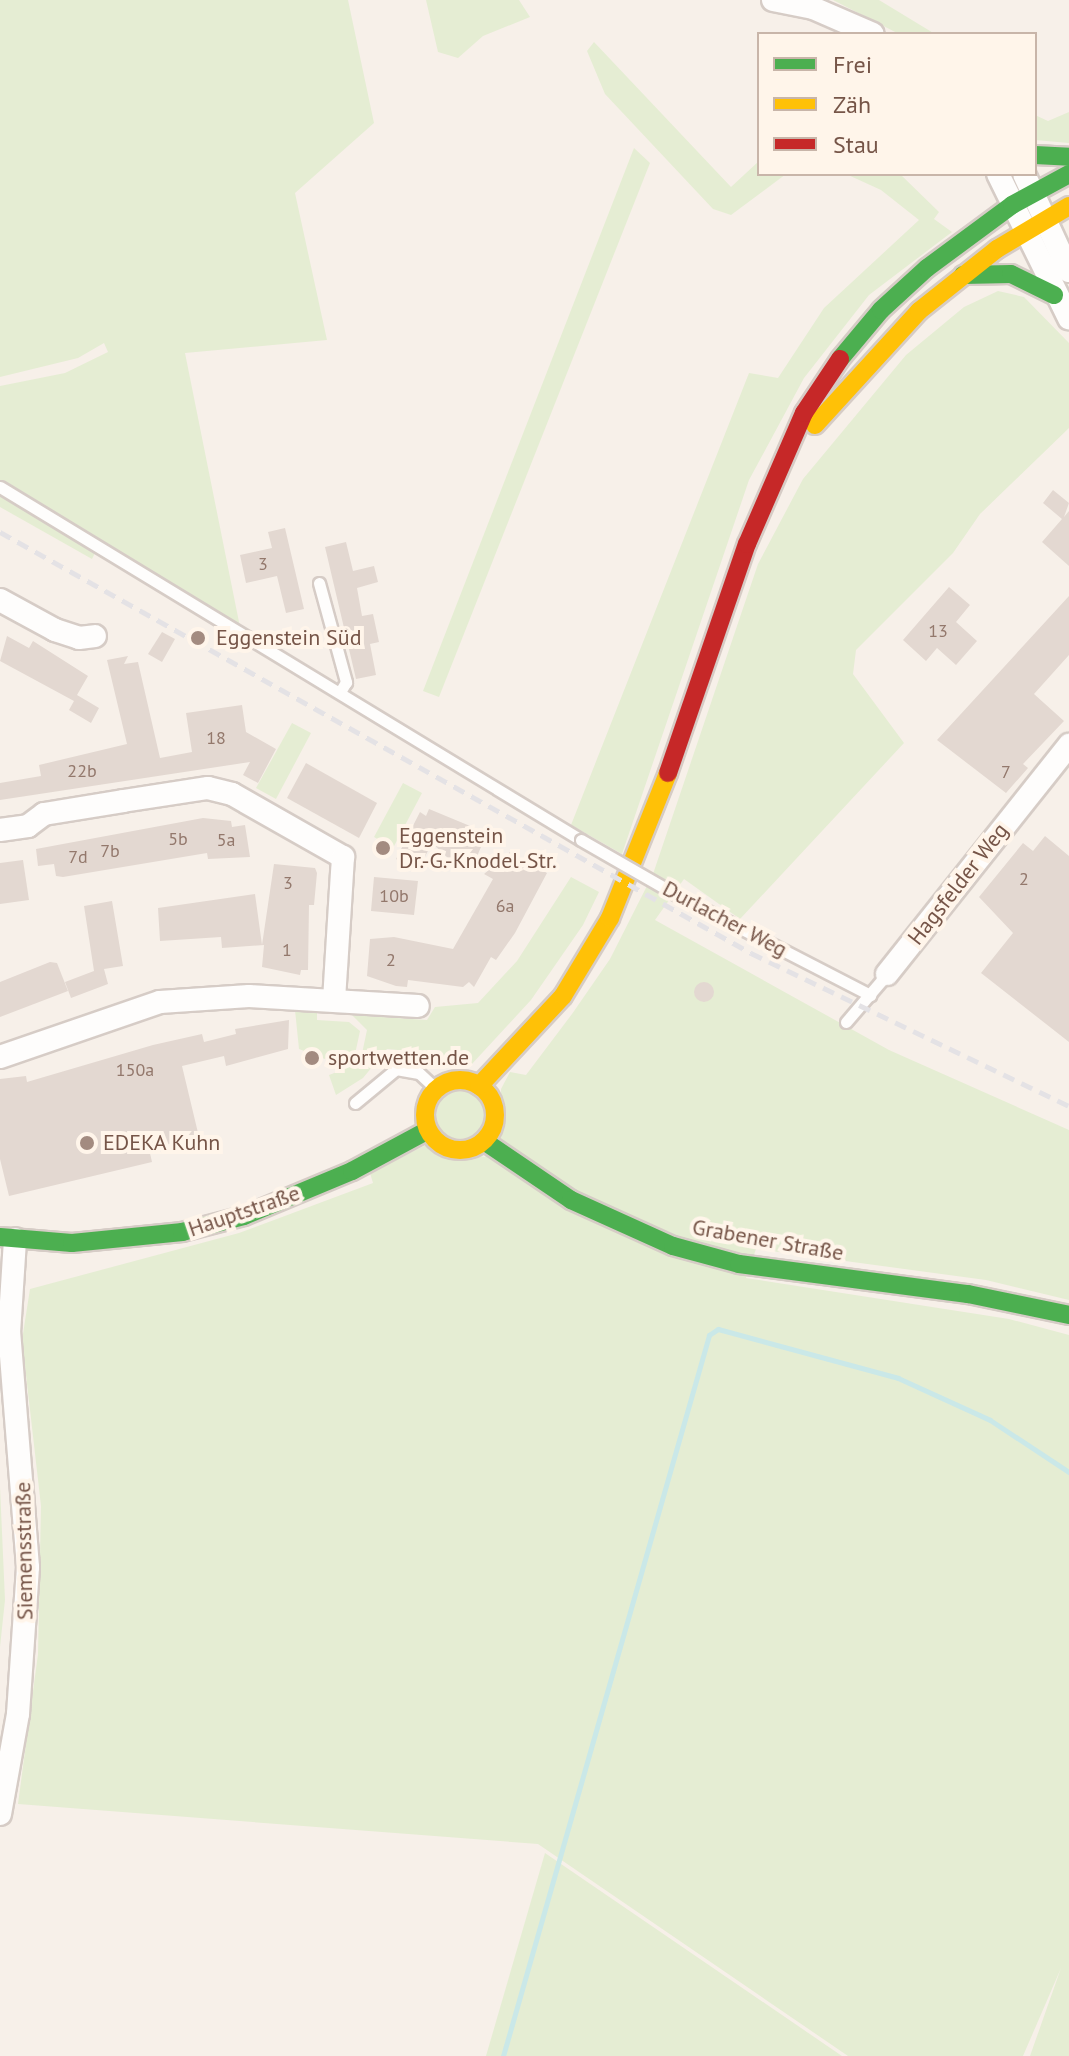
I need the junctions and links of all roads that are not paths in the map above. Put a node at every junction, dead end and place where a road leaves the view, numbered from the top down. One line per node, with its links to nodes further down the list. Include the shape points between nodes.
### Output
1 (773, 0): 2 (street, via 813,8)
2 (868, 32)
3 (1037, 155): 4 (street)
4 (1069, 157)
5 (1069, 174): 7 (street)
6 (1001, 176): 7 (street)
7 (1023, 191): 9 (street); 10 (street); 15 (street, via 927,268 858,336 804,413)
8 (1069, 206): 9 (street)
9 (1045, 218): 10 (street); 11 (street)
10 (1023, 231): 12 (street); 13 (street)
11 (1069, 271)
12 (963, 275): 13 (street, via 1011,274); 15 (street, via 882,348 829,407)
13 (1054, 295): 14 (street)
14 (1069, 318)
15 (777, 479): 29 (street, via 742,557 659,800 610,918 563,996)
16 (0, 487): 20 (lane, Durlacher Weg)
17 (319, 583): 20 (lane, via 346,682)
18 (0, 600): 19 (street, via 55,630 79,638)
19 (95, 636)
20 (340, 692): 24 (lane, Durlacher Weg, bridge, via 682,898)
21 (1069, 745): 23 (street, Hagsfelder Weg)
22 (0, 830): 25 (street, via 28,826 44,814 208,788 232,794 343,857)
23 (887, 974): 24 (lane, Hagsfelder Weg)
24 (870, 995): 27 (lane, Hagsfelder Weg)
25 (334, 1000): 26 (street); 28 (street, via 228,996 160,1002)
26 (418, 1006)
27 (846, 1022)
28 (0, 1057)
29 (479, 1086): 30 (street, via 457,1080); 33 (street, via 494,1106 495,1119)
30 (436, 1089): 31 (lane, via 419,1073 396,1069); 32 (street, via 425,1108)
31 (355, 1103)
32 (428, 1130): 33 (street, via 435,1141 460,1151); 34 (street, Hauptstraße, via 352,1171 244,1216 194,1229 134,1240)
33 (484, 1141): 35 (street, Grabener Straße, via 571,1200 673,1246 739,1264 968,1294)
34 (8, 1238): 36 (street, Siemensstraße, via 9,1333 28,1567 18,1714)
35 (1069, 1315)
36 (0, 1814)

